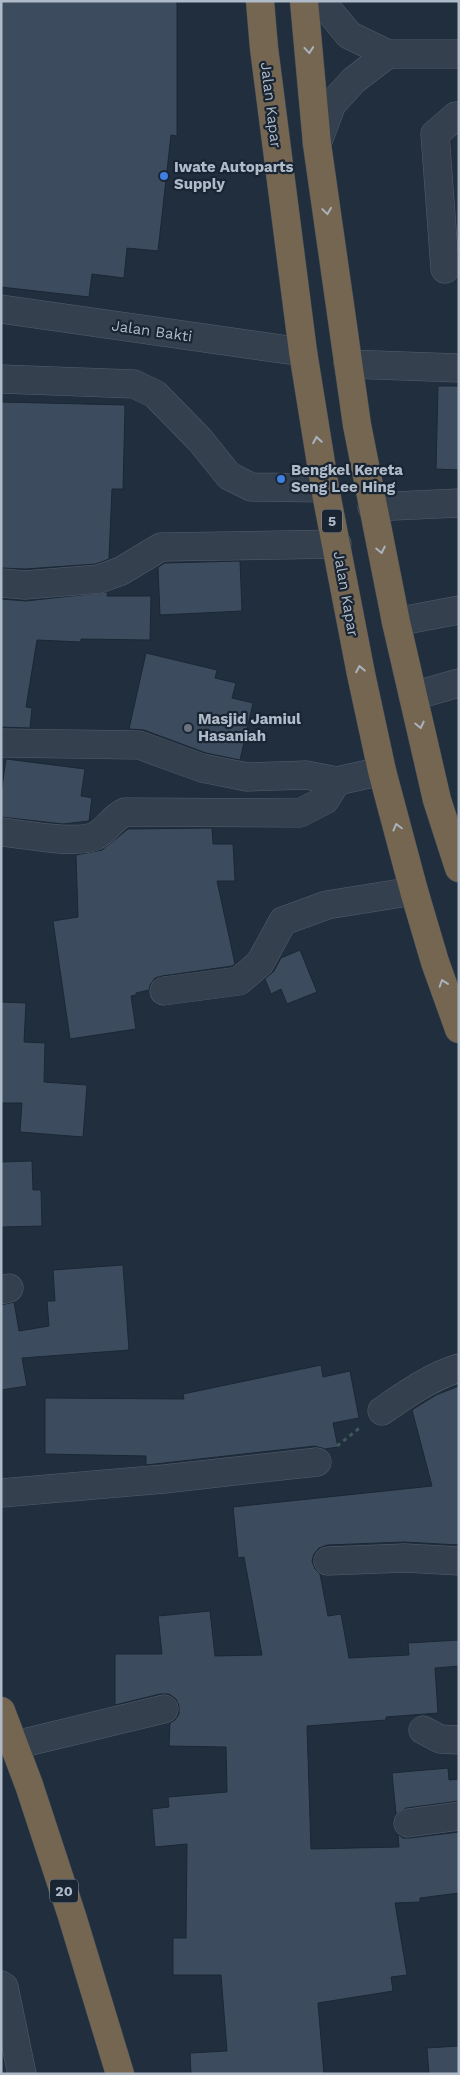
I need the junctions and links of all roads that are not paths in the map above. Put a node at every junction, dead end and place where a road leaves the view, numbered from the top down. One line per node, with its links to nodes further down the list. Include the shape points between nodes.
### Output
1 (260, 1): 10 (highway, Jalan Kapar / 5)
2 (304, 1): 7 (highway, one-way to 7)
3 (321, 1): 4 (street, via 349,35)
4 (388, 54): 5 (street); 7 (street, via 354,80 332,104)
5 (459, 54)
6 (459, 116): 8 (street, via 435,134)
7 (317, 144): 11 (highway, one-way to 11)
8 (445, 269)
9 (1, 309): 10 (street, Jalan Bakti)
10 (303, 352): 14 (highway, Jalan Kapar / 5, one-way to 10)
11 (348, 364): 12 (street); 16 (highway)
12 (459, 368)
13 (1, 379): 14 (street, via 134,384 155,394 230,476 251,487)
14 (325, 488): 17 (highway, Jalan Kapar / 5)
15 (459, 503): 16 (street)
16 (372, 507): 20 (highway, one-way to 20)
17 (337, 544): 18 (street, via 161,547 121,571 99,579 25,585); 24 (highway, Jalan Kapar / 5, one-way to 17)
18 (1, 583)
19 (459, 610): 20 (street)
20 (396, 622): 22 (highway)
21 (459, 683): 22 (street)
22 (413, 696): 27 (highway, one-way to 27, via 437,800)
23 (1, 743): 25 (street, via 139,745 202,768 248,777 306,775)
24 (382, 771): 25 (street); 28 (highway, Jalan Kapar / 5, one-way to 24)
25 (337, 781): 26 (street, via 325,800 300,813 125,812 115,817 96,836 79,840)
26 (1, 832)
27 (459, 868)
28 (414, 891): 29 (street, via 327,905 283,921 260,963 239,981); 30 (highway, Jalan Kapar / 5, one-way to 28)
29 (164, 992)
30 (459, 1029)
31 (459, 1368): 32 (street, via 400,1398)
32 (382, 1411)
33 (317, 1462): 34 (street, via 164,1480)
34 (1, 1493)
35 (328, 1561): 36 (street, via 404,1558)
36 (459, 1561)
37 (164, 1709): 41 (street)
38 (1, 1711): 41 (highway, 20)
39 (423, 1730): 40 (street, via 440,1740)
40 (459, 1740)
41 (15, 1745): 46 (highway, 20)
42 (459, 1816): 43 (street)
43 (408, 1823)
44 (1, 1985): 45 (street)
45 (22, 2074)
46 (120, 2074)

